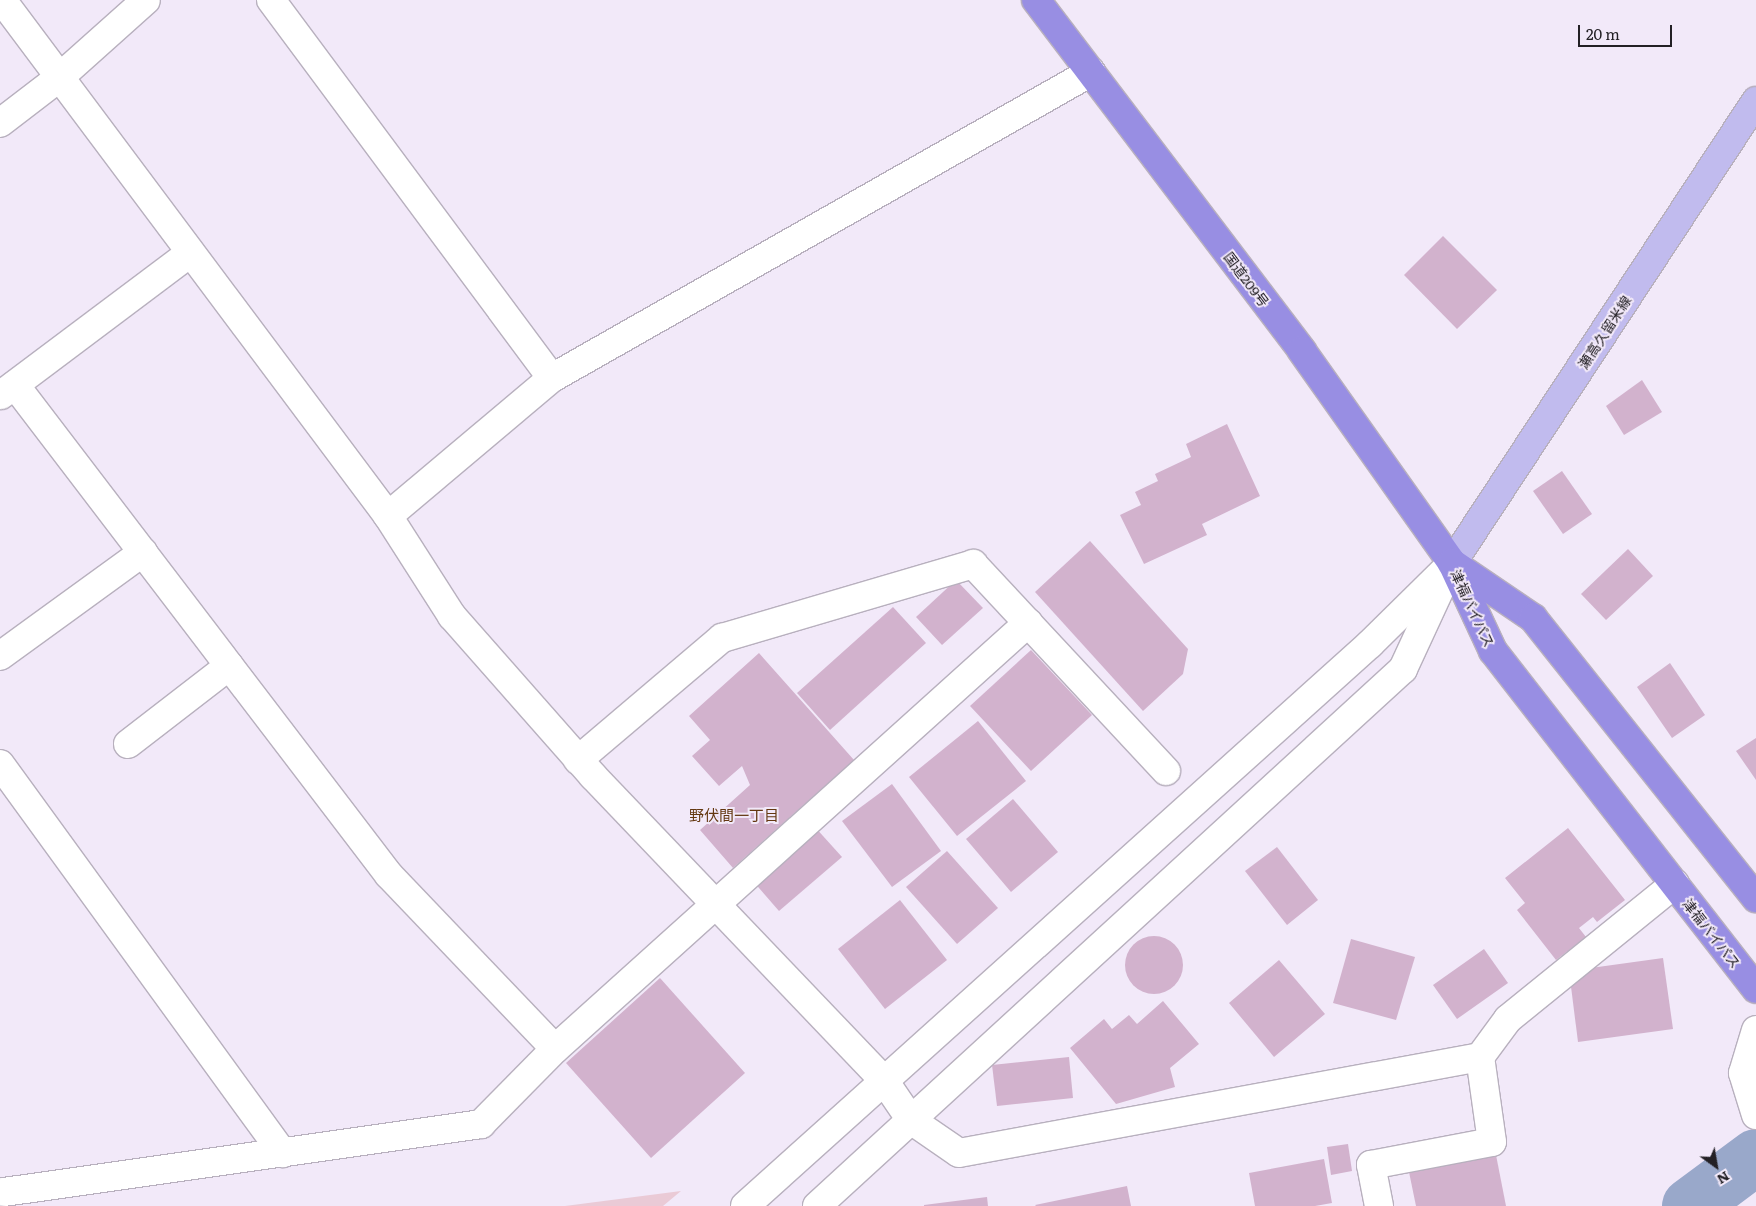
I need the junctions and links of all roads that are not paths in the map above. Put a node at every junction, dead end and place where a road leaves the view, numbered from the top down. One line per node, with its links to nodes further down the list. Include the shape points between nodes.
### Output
1 (2, 0): 6 (street)
2 (146, 0): 6 (street)
3 (271, 0): 10 (street)
4 (1036, 0): 5 (highway, 国道209号)
5 (1091, 72): 10 (street); 14 (highway, 国道209号, via 1302,351)
6 (60, 77): 8 (street); 9 (street)
7 (1756, 101): 14 (main road, 瀬高久留米線)
8 (0, 122)
9 (190, 253): 11 (street); 12 (street)
10 (552, 378): 12 (street)
11 (8, 391): 13 (street)
12 (388, 516): 19 (street, via 452,616)
13 (143, 552): 16 (street); 17 (street)
14 (1452, 563): 22 (highway, 津福バイパス, via 1493,652); 23 (highway, 津福バイパス, via 1533,618); 29 (street, via 1370,644); 31 (street, via 1404,669)
15 (1028, 624): 19 (street, via 973,564 722,638); 21 (street); 24 (street)
16 (0, 656)
17 (229, 666): 18 (street); 27 (street, via 389,875)
18 (128, 744)
19 (578, 760): 24 (street)
20 (0, 764): 32 (street)
21 (1166, 772)
22 (1674, 884): 25 (highway, 津福バイパス); 28 (street, via 1508,1019)
23 (1756, 898)
24 (717, 906): 27 (street); 29 (street)
25 (1756, 989)
26 (1756, 1030): 30 (street, via 1743,1073)
27 (556, 1049): 32 (street, via 481,1124)
28 (1480, 1057): 31 (street, via 958,1153); 36 (street, via 1492,1142 1372,1165)
29 (883, 1079): 31 (street); 34 (street)
30 (1756, 1115)
31 (911, 1120): 35 (street)
32 (284, 1153): 33 (street)
33 (7, 1195)
34 (744, 1206)
35 (818, 1206)
36 (1379, 1206)

